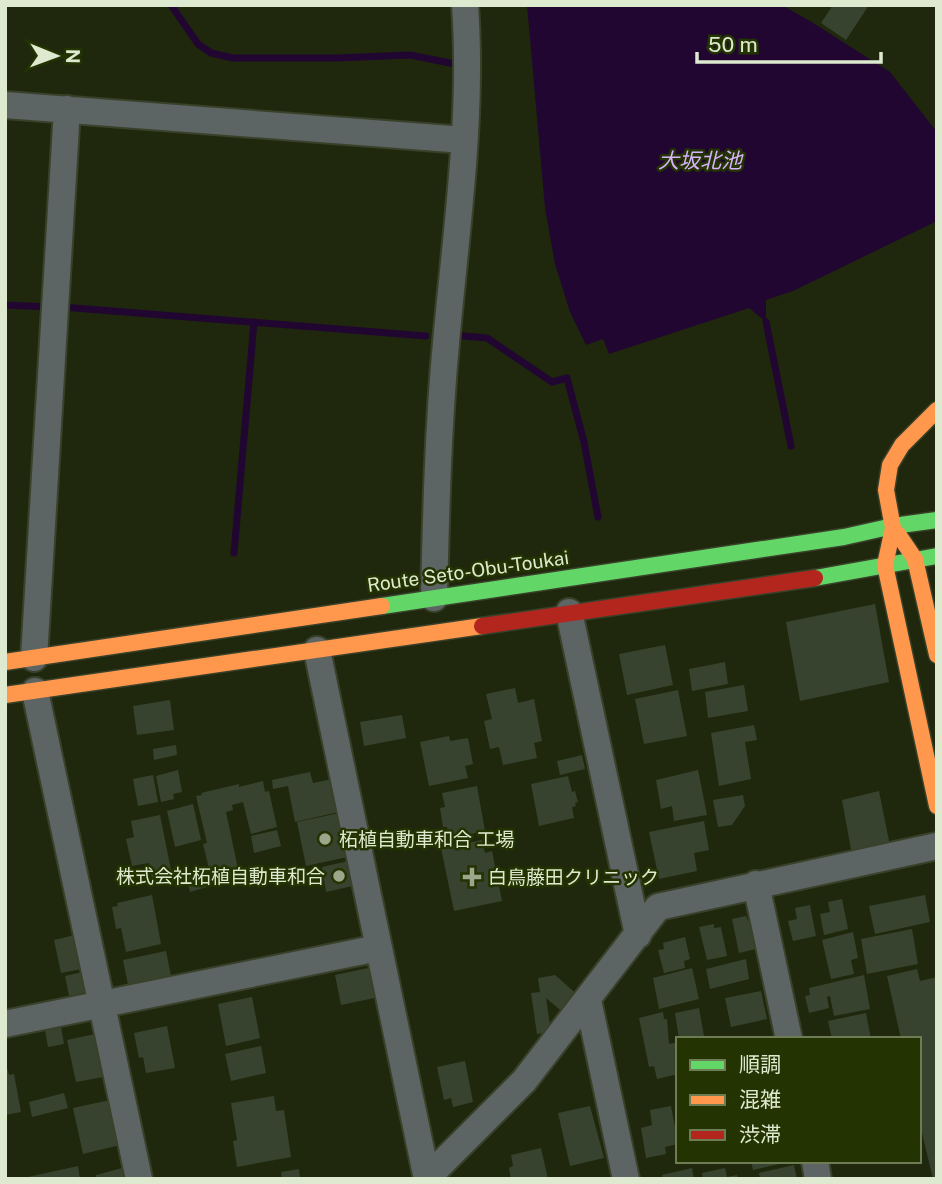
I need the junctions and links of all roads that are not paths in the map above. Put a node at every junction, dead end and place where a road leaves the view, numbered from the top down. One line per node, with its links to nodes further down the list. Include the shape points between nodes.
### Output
1 (465, 5): 4 (street)
2 (5, 105): 3 (street)
3 (67, 109): 4 (street); 15 (street)
4 (464, 140): 11 (street, via 444,358)
5 (937, 410): 7 (main road, via 905,439 887,472)
6 (937, 520): 7 (main road, Route Seto-Obu-Toukai)
7 (893, 526): 9 (main road); 10 (main road); 11 (main road, Route Seto-Obu-Toukai)
8 (937, 556): 9 (main road)
9 (915, 559): 10 (main road); 14 (main road)
10 (885, 565): 12 (main road); 19 (main road)
11 (434, 597): 15 (main road, Route Seto-Obu-Toukai)
12 (569, 612): 13 (main road); 22 (street)
13 (317, 650): 17 (main road); 23 (street)
14 (937, 655)
15 (34, 658): 16 (main road, Route Seto-Obu-Toukai)
16 (5, 662)
17 (35, 691): 18 (main road); 25 (street)
18 (5, 695)
19 (937, 806)
20 (937, 846): 21 (street)
21 (756, 884): 22 (street, via 658,907); 27 (street)
22 (638, 935): 24 (street)
23 (377, 948): 25 (street); 28 (street)
24 (588, 1000): 28 (street, via 524,1081); 30 (street)
25 (102, 1004): 26 (street); 29 (street)
26 (5, 1024)
27 (789, 1037)
28 (427, 1178)
29 (139, 1179)
30 (626, 1179)

